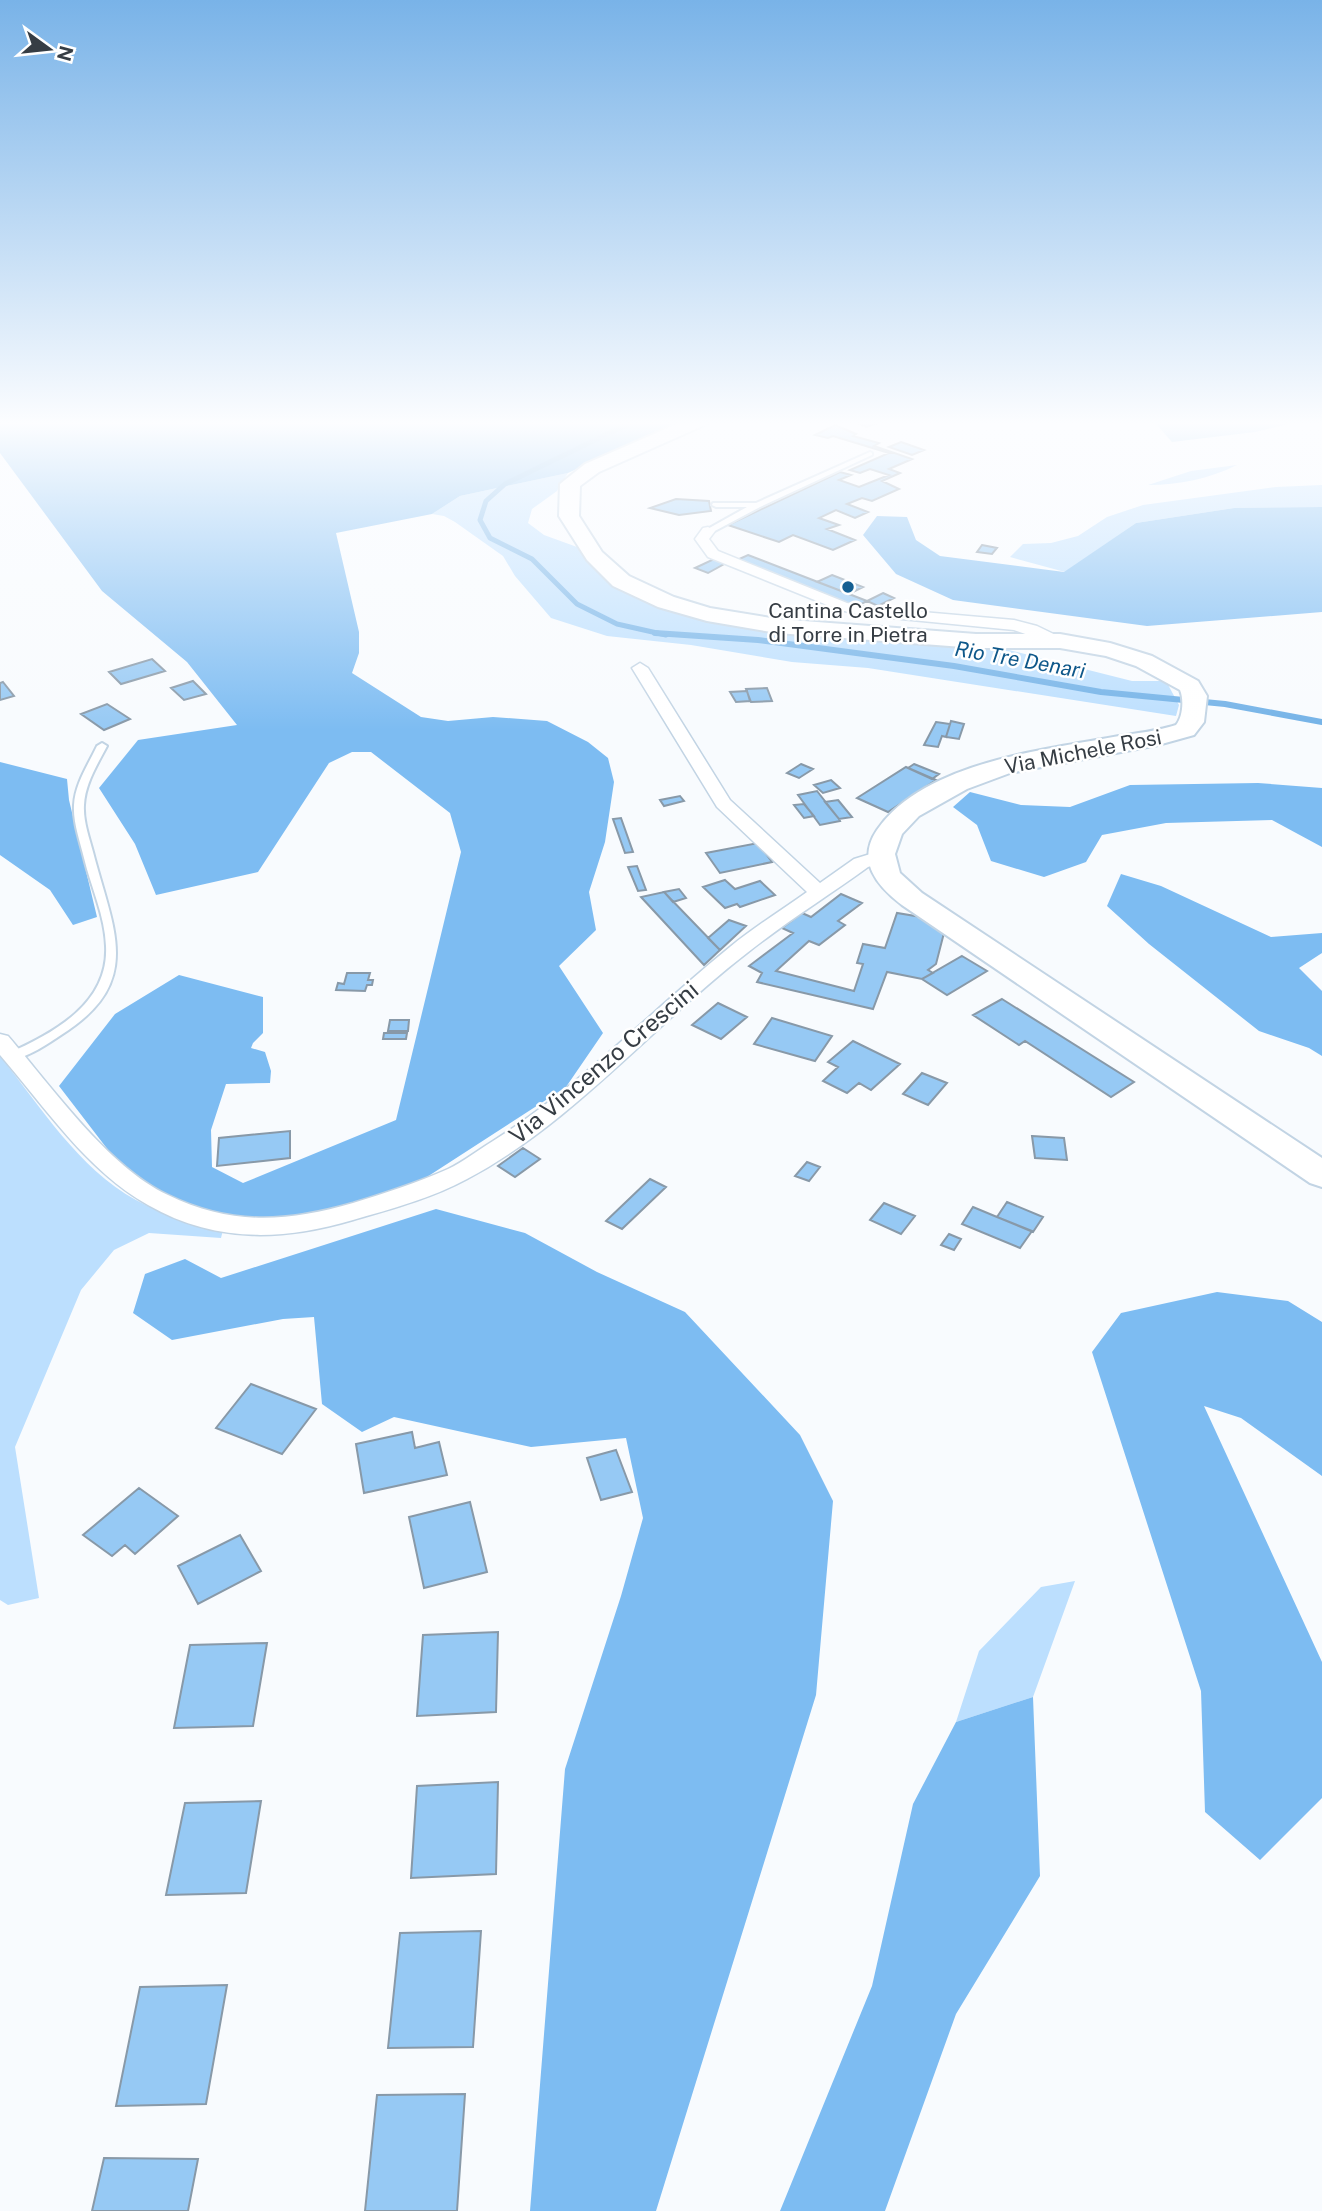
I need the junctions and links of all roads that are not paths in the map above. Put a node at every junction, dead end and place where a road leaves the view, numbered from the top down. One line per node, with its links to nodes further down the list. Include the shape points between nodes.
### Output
1 (573, 523): 4 (street, Via Michele Rosi, via 594,556 621,581 687,609 777,626 976,641)
2 (723, 523): 3 (lane)
3 (708, 531): 4 (street, via 702,539 713,554 842,606 1014,625)
4 (1060, 641): 7 (street, Via Michele Rosi, via 1144,661 1185,682 1194,709 1187,729 1021,761 961,782 904,815 887,835)
5 (640, 668): 8 (street, via 723,803)
6 (102, 746): 9 (lane, via 79,807 112,944 110,974 67,1029)
7 (880, 857): 8 (street, Via Vincenzo Crescini, via 861,863); 10 (street, via 888,878 912,899)
8 (820, 893): 9 (street, Via Vincenzo Crescini, via 739,949 567,1099 489,1156 458,1174 391,1200 324,1220 236,1227 159,1201 101,1158)
9 (6, 1049)
10 (1322, 1175)

